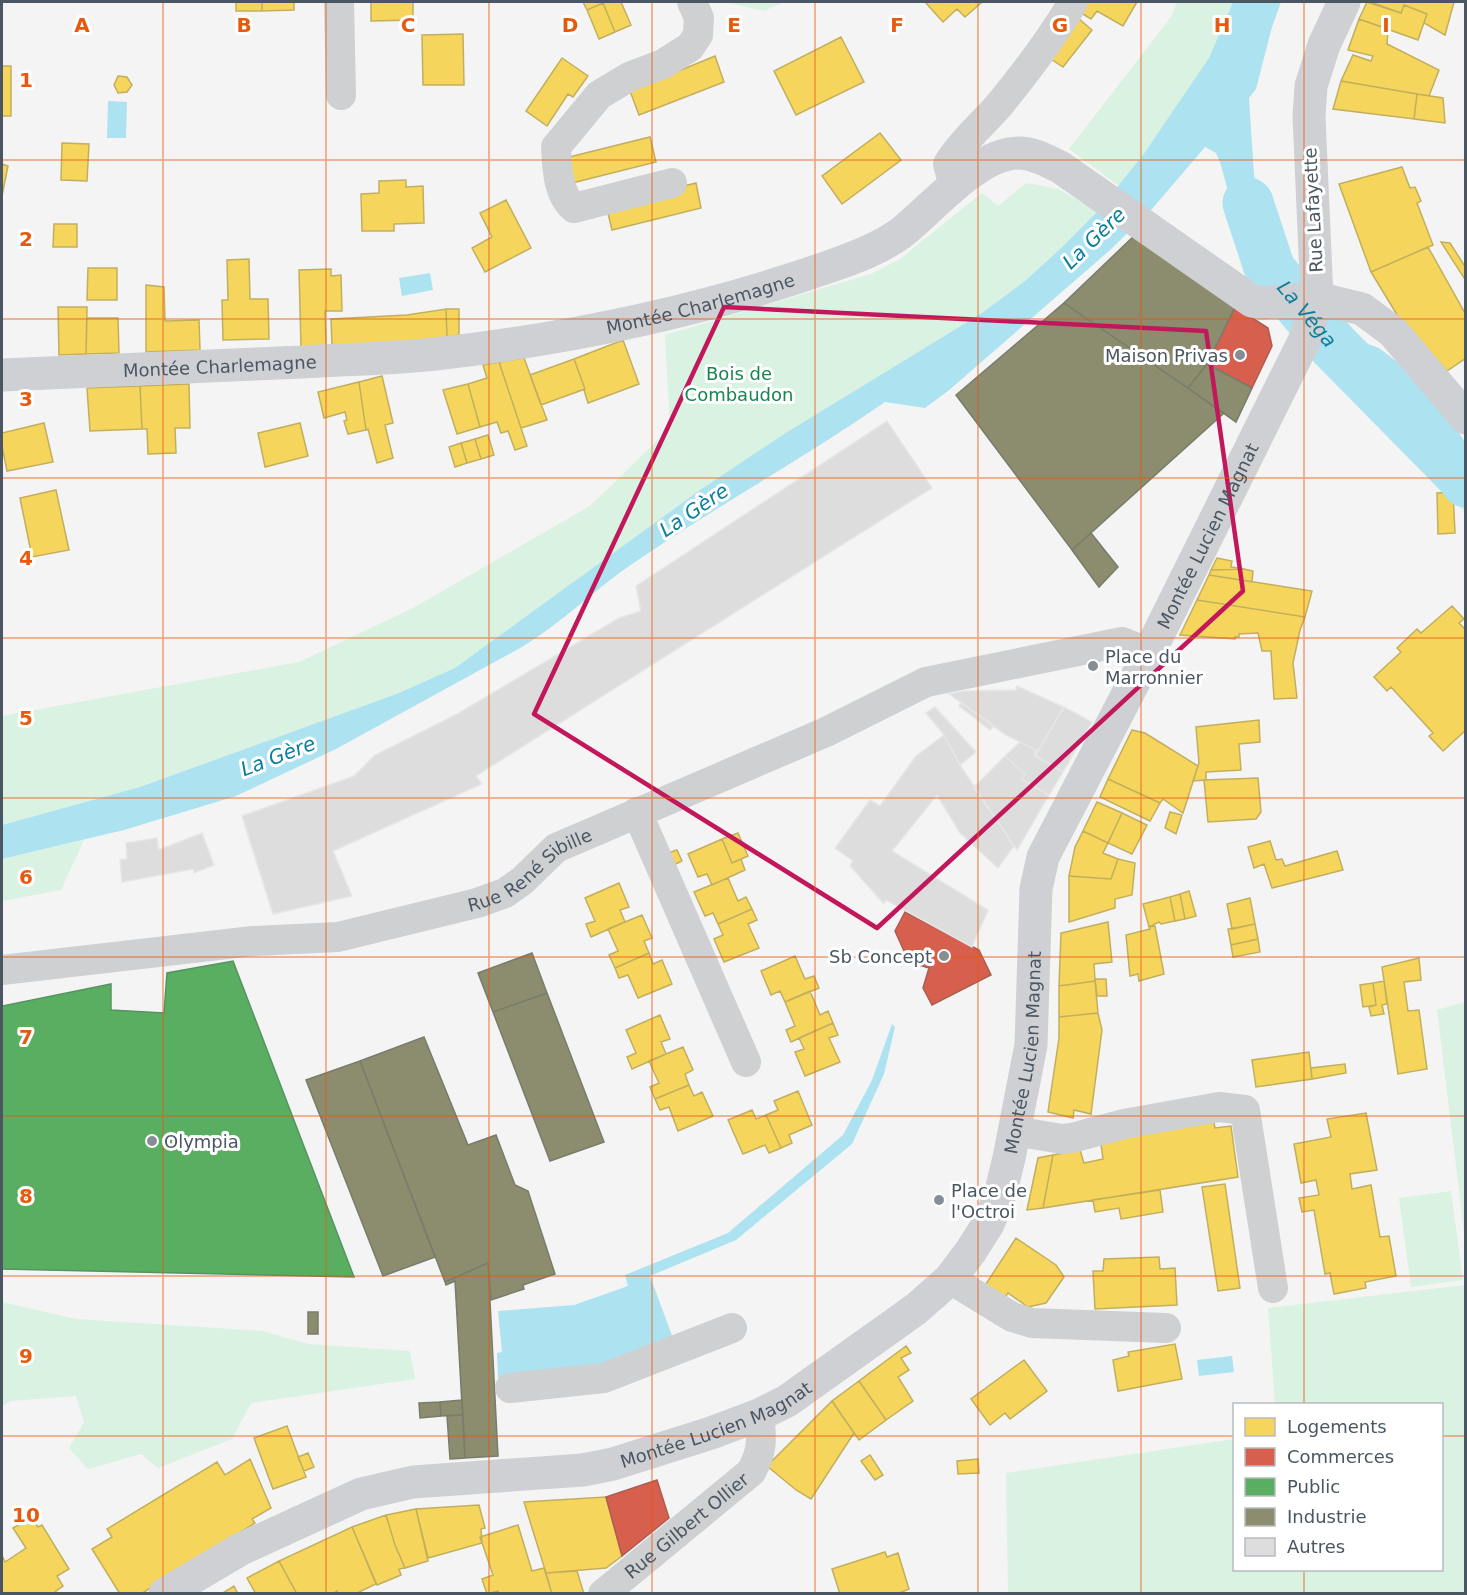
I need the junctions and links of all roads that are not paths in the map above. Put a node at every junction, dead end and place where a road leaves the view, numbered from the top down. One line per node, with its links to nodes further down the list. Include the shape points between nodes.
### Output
1 (339, 2): 5 (street)
2 (692, 2): 6 (street, via 699,18 698,35 690,47 599,95 556,147 557,171 567,202 574,208)
3 (1073, 2): 7 (street, via 999,104 957,150 948,164)
4 (1344, 2): 8 (main road, Rue Lafayette, via 1311,86)
5 (341, 95)
6 (672, 183)
7 (954, 186): 8 (main road, Montée Charlemagne, via 999,157 1016,153 1034,155 1060,167 1252,301); 9 (main road, Montée Charlemagne, via 900,234 869,251 711,302 612,326 433,354)
8 (1317, 298): 10 (main road, Rue Lafayette, via 1362,309 1393,332); 11 (main road, Montée Lucien Magnat, via 1306,337)
9 (2, 375)
10 (1466, 418)
11 (1149, 653): 12 (street, Rue René Sibille, via 1122,642 926,682 826,732); 15 (main road, Montée Lucien Magnat, via 1043,857 1036,889 1031,1045)
12 (638, 812): 13 (street, Rue René Sibille, via 556,848 505,893 477,903 339,937 253,940); 14 (street)
13 (2, 970)
14 (746, 1062)
15 (1014, 1131): 16 (main road, Montée Lucien Magnat, via 1000,1195 988,1224); 17 (street, via 1062,1139 1219,1107 1245,1110)
16 (950, 1279): 19 (street, via 1012,1317 1032,1323); 21 (main road, Montée Lucien Magnat, via 916,1309 787,1401)
17 (1273, 1288)
18 (732, 1328): 20 (street, via 604,1378)
19 (1166, 1328)
20 (510, 1388)
21 (759, 1414): 22 (main road, Montée Lucien Magnat, via 684,1442 583,1470 413,1482 361,1494 241,1549); 23 (street, Rue Gilbert Ollier, via 759,1458 751,1472)
22 (165, 1593)
23 (603, 1593)

